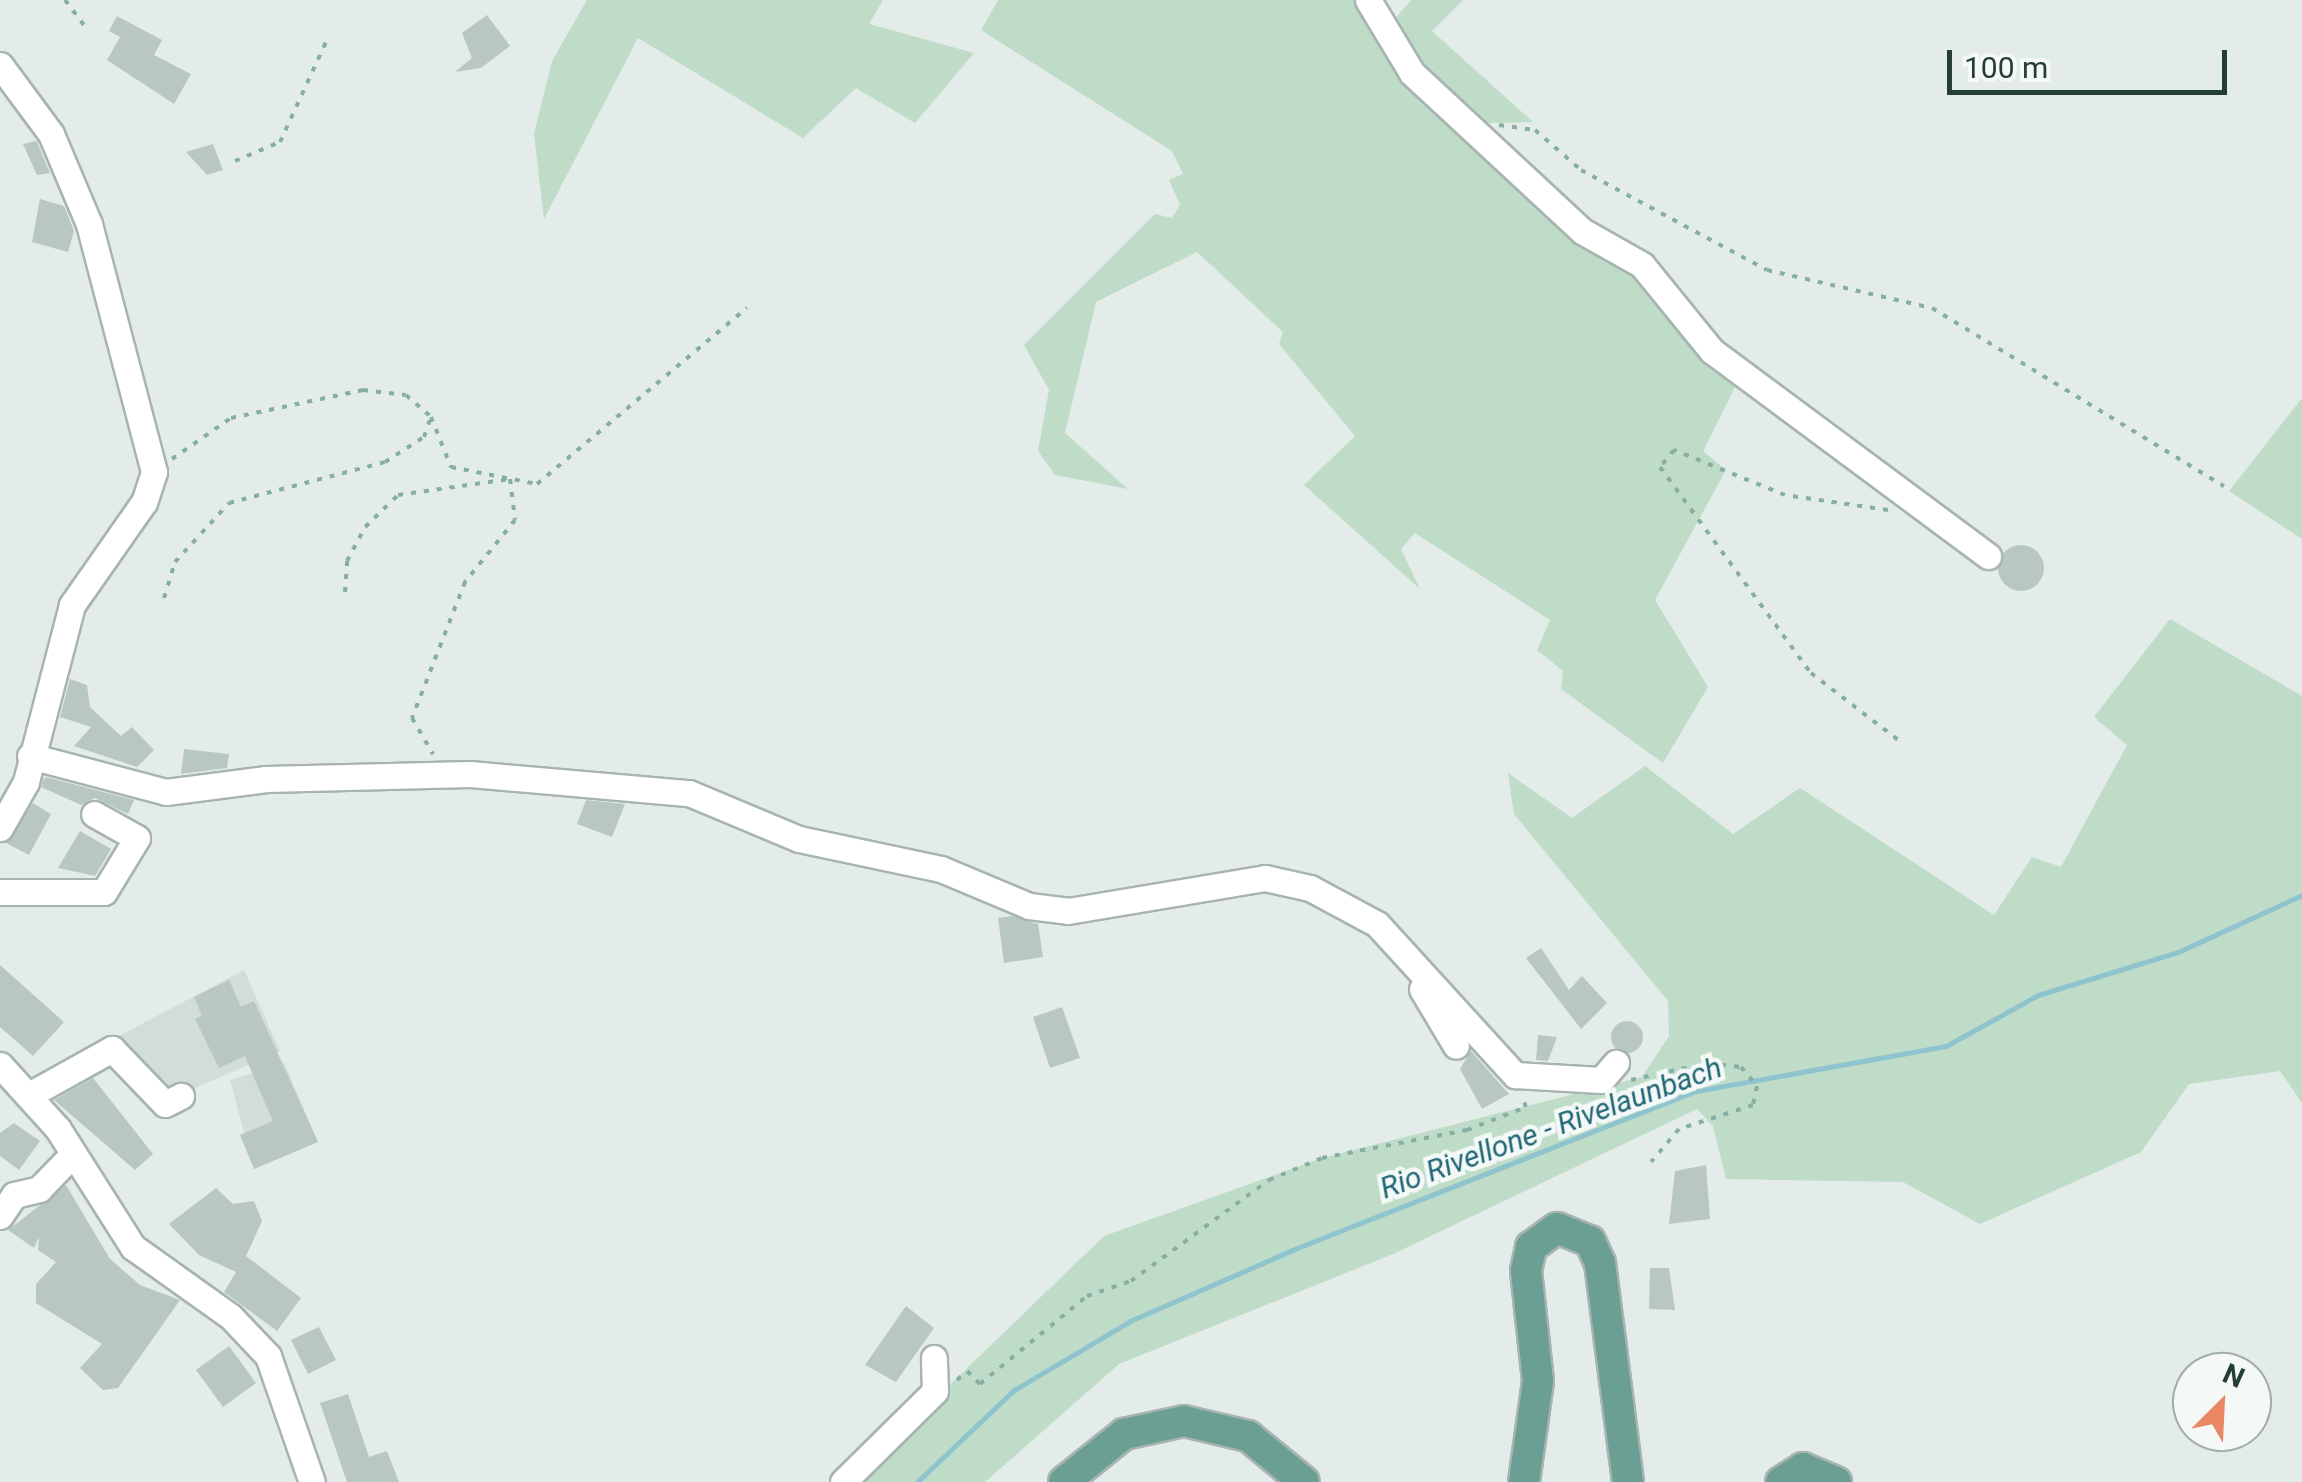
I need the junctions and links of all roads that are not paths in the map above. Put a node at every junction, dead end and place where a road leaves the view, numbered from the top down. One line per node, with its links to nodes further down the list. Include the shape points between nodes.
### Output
1 (1368, 0): 3 (street, via 1412,73 1582,231 1642,265 1712,350)
2 (0, 65): 4 (street, via 51,134 88,224 154,472 144,502 72,605)
3 (1988, 556)
4 (30, 756): 6 (street); 8 (street, via 166,792 266,779 453,775 689,793 799,839 941,869 1029,906 1068,911 1265,878 1310,888)
5 (94, 814): 7 (street, via 137,838 104,892)
6 (0, 828)
7 (0, 892)
8 (1377, 924): 9 (street); 11 (street, via 1515,1075)
9 (1456, 1046)
10 (0, 1065): 12 (street)
11 (1608, 1071)
12 (31, 1094): 13 (street, via 112,1050 166,1104); 14 (street)
13 (180, 1096)
14 (73, 1154): 15 (street, via 39,1188 14,1195); 17 (street, via 133,1247 231,1317 268,1356)
15 (0, 1216)
16 (934, 1358): 18 (street, via 935,1391)
17 (312, 1482)
18 (842, 1482)
19 (1064, 1482): 20 (main road, via 1124,1434 1184,1422 1248,1436)
20 (1304, 1482)
21 (1524, 1482): 22 (main road, via 1538,1381 1526,1272 1531,1246 1557,1228 1590,1241 1600,1263)
22 (1628, 1482)
23 (1781, 1482): 24 (main road, via 1802,1468)
24 (1836, 1482)

